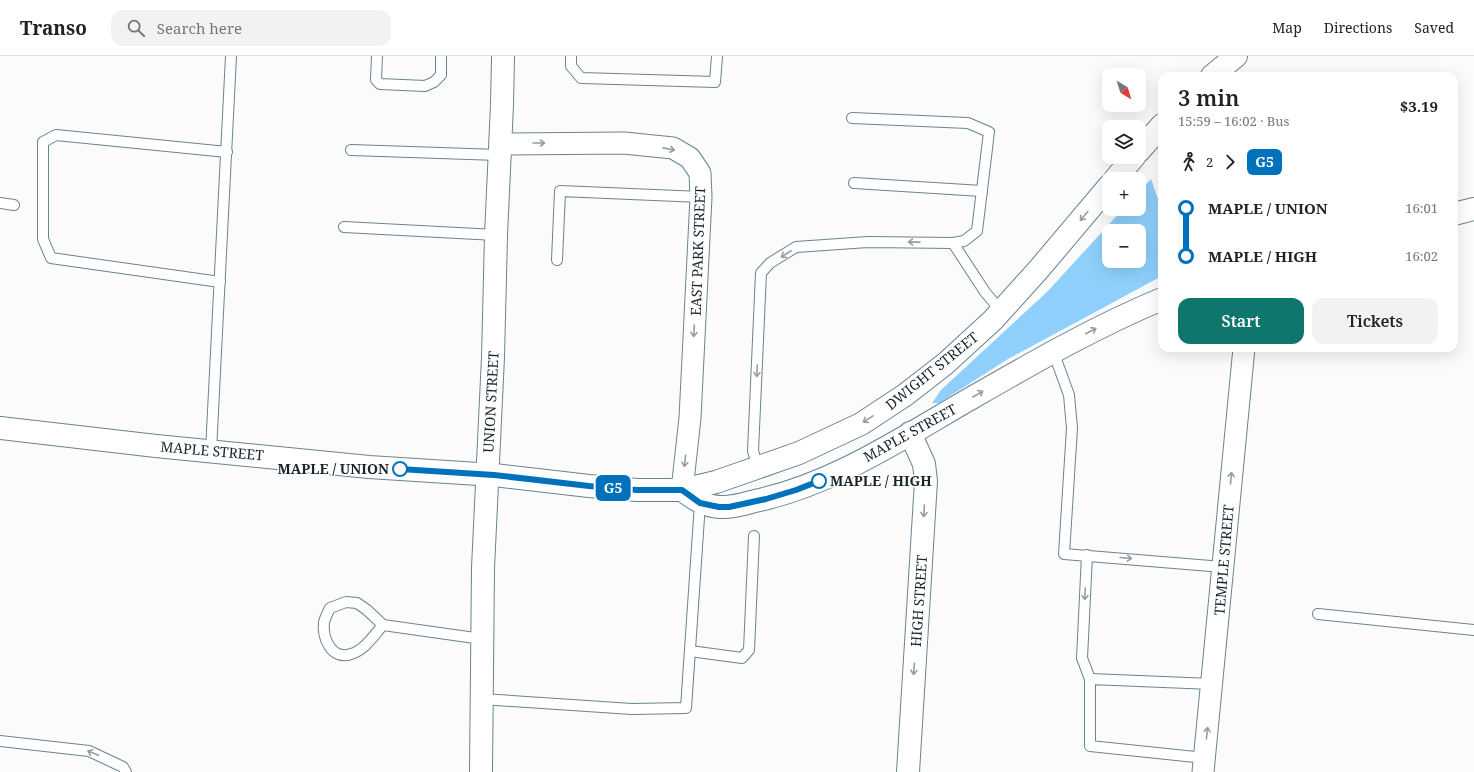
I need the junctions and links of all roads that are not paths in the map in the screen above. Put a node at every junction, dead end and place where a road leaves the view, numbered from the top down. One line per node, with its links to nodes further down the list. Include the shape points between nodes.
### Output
1 (232, 56): 14 (lane)
2 (377, 56): 3 (lane, via 376,80 380,84 425,86 441,75)
3 (441, 56)
4 (503, 56): 12 (main road, UNION STREET)
5 (571, 56): 6 (lane, via 571,66 581,78 716,82)
6 (717, 56)
7 (1236, 56): 8 (main road)
8 (1217, 72)
9 (852, 118): 18 (lane, via 968,123 989,132)
10 (1158, 130): 11 (main road)
11 (1146, 143)
12 (500, 149): 13 (lane); 20 (street, EAST PARK STREET, one-way to 20, via 624,143 673,148 690,158 700,173); 26 (main road, UNION STREET)
13 (351, 150)
14 (227, 152): 29 (lane); 29 (lane, via 56,135 43,142 43,239 51,258)
15 (1128, 164): 16 (main road)
16 (1121, 172)
17 (854, 183): 18 (lane)
18 (982, 191): 27 (lane, via 977,231 964,241)
19 (1102, 194): 31 (main road, DWIGHT STREET, one-way to 31)
20 (701, 197): 28 (lane, via 560,191); 39 (street, EAST PARK STREET, one-way to 39, via 690,418)
21 (0, 203): 22 (lane)
22 (14, 205)
23 (1474, 209): 24 (main road)
24 (1458, 213)
25 (344, 227): 26 (lane)
26 (496, 235): 38 (main road, UNION STREET)
27 (953, 243): 31 (lane, via 985,292); 37 (lane, one-way to 37, via 868,242 796,247 770,263 761,273 753,451)
28 (557, 260)
29 (220, 282): 36 (lane)
30 (1158, 301): 32 (main road, MAPLE STREET, one-way to 30, via 1109,322)
31 (1002, 311): 37 (main road, DWIGHT STREET, one-way to 37, via 945,364 883,410 830,439)
32 (1054, 351): 35 (main road, MAPLE STREET, one-way to 32); 42 (lane, via 1069,395 1072,428 1064,554)
33 (1244, 352): 43 (street, TEMPLE STREET, one-way to 33)
34 (0, 428): 36 (main road, MAPLE STREET)
35 (910, 433): 40 (main road, MAPLE STREET, via 844,469 796,490 729,507); 56 (main road, HIGH STREET, one-way to 56, via 924,464 926,481)
36 (211, 451): 38 (main road, MAPLE STREET, via 369,467)
37 (758, 468): 39 (main road, DWIGHT STREET)
38 (487, 474): 39 (main road, MAPLE STREET, via 637,490); 47 (main road, UNION STREET)
39 (682, 490): 40 (main road, MAPLE STREET)
40 (700, 503): 48 (lane)
41 (754, 536): 48 (lane, via 749,650 742,658)
42 (1087, 555): 43 (lane, one-way to 43); 49 (lane, one-way to 49, via 1082,658)
43 (1223, 567): 50 (street, TEMPLE STREET)
44 (1318, 614): 46 (lane)
45 (383, 625): 45 (lane, via 357,603 346,602 330,608 324,621 325,640 333,651 343,655 351,654 363,648); 47 (lane)
46 (1474, 630)
47 (482, 639): 51 (main road, UNION STREET)
48 (690, 652): 51 (lane, via 686,708 632,708)
49 (1090, 679): 50 (lane); 53 (lane, via 1090,746)
50 (1212, 684): 53 (street, TEMPLE STREET, one-way to 50)
51 (482, 699): 55 (main road, UNION STREET)
52 (0, 742): 54 (lane, one-way to 52, via 123,767 89,751)
53 (1204, 765)
54 (126, 772)
55 (481, 772)
56 (908, 772)

